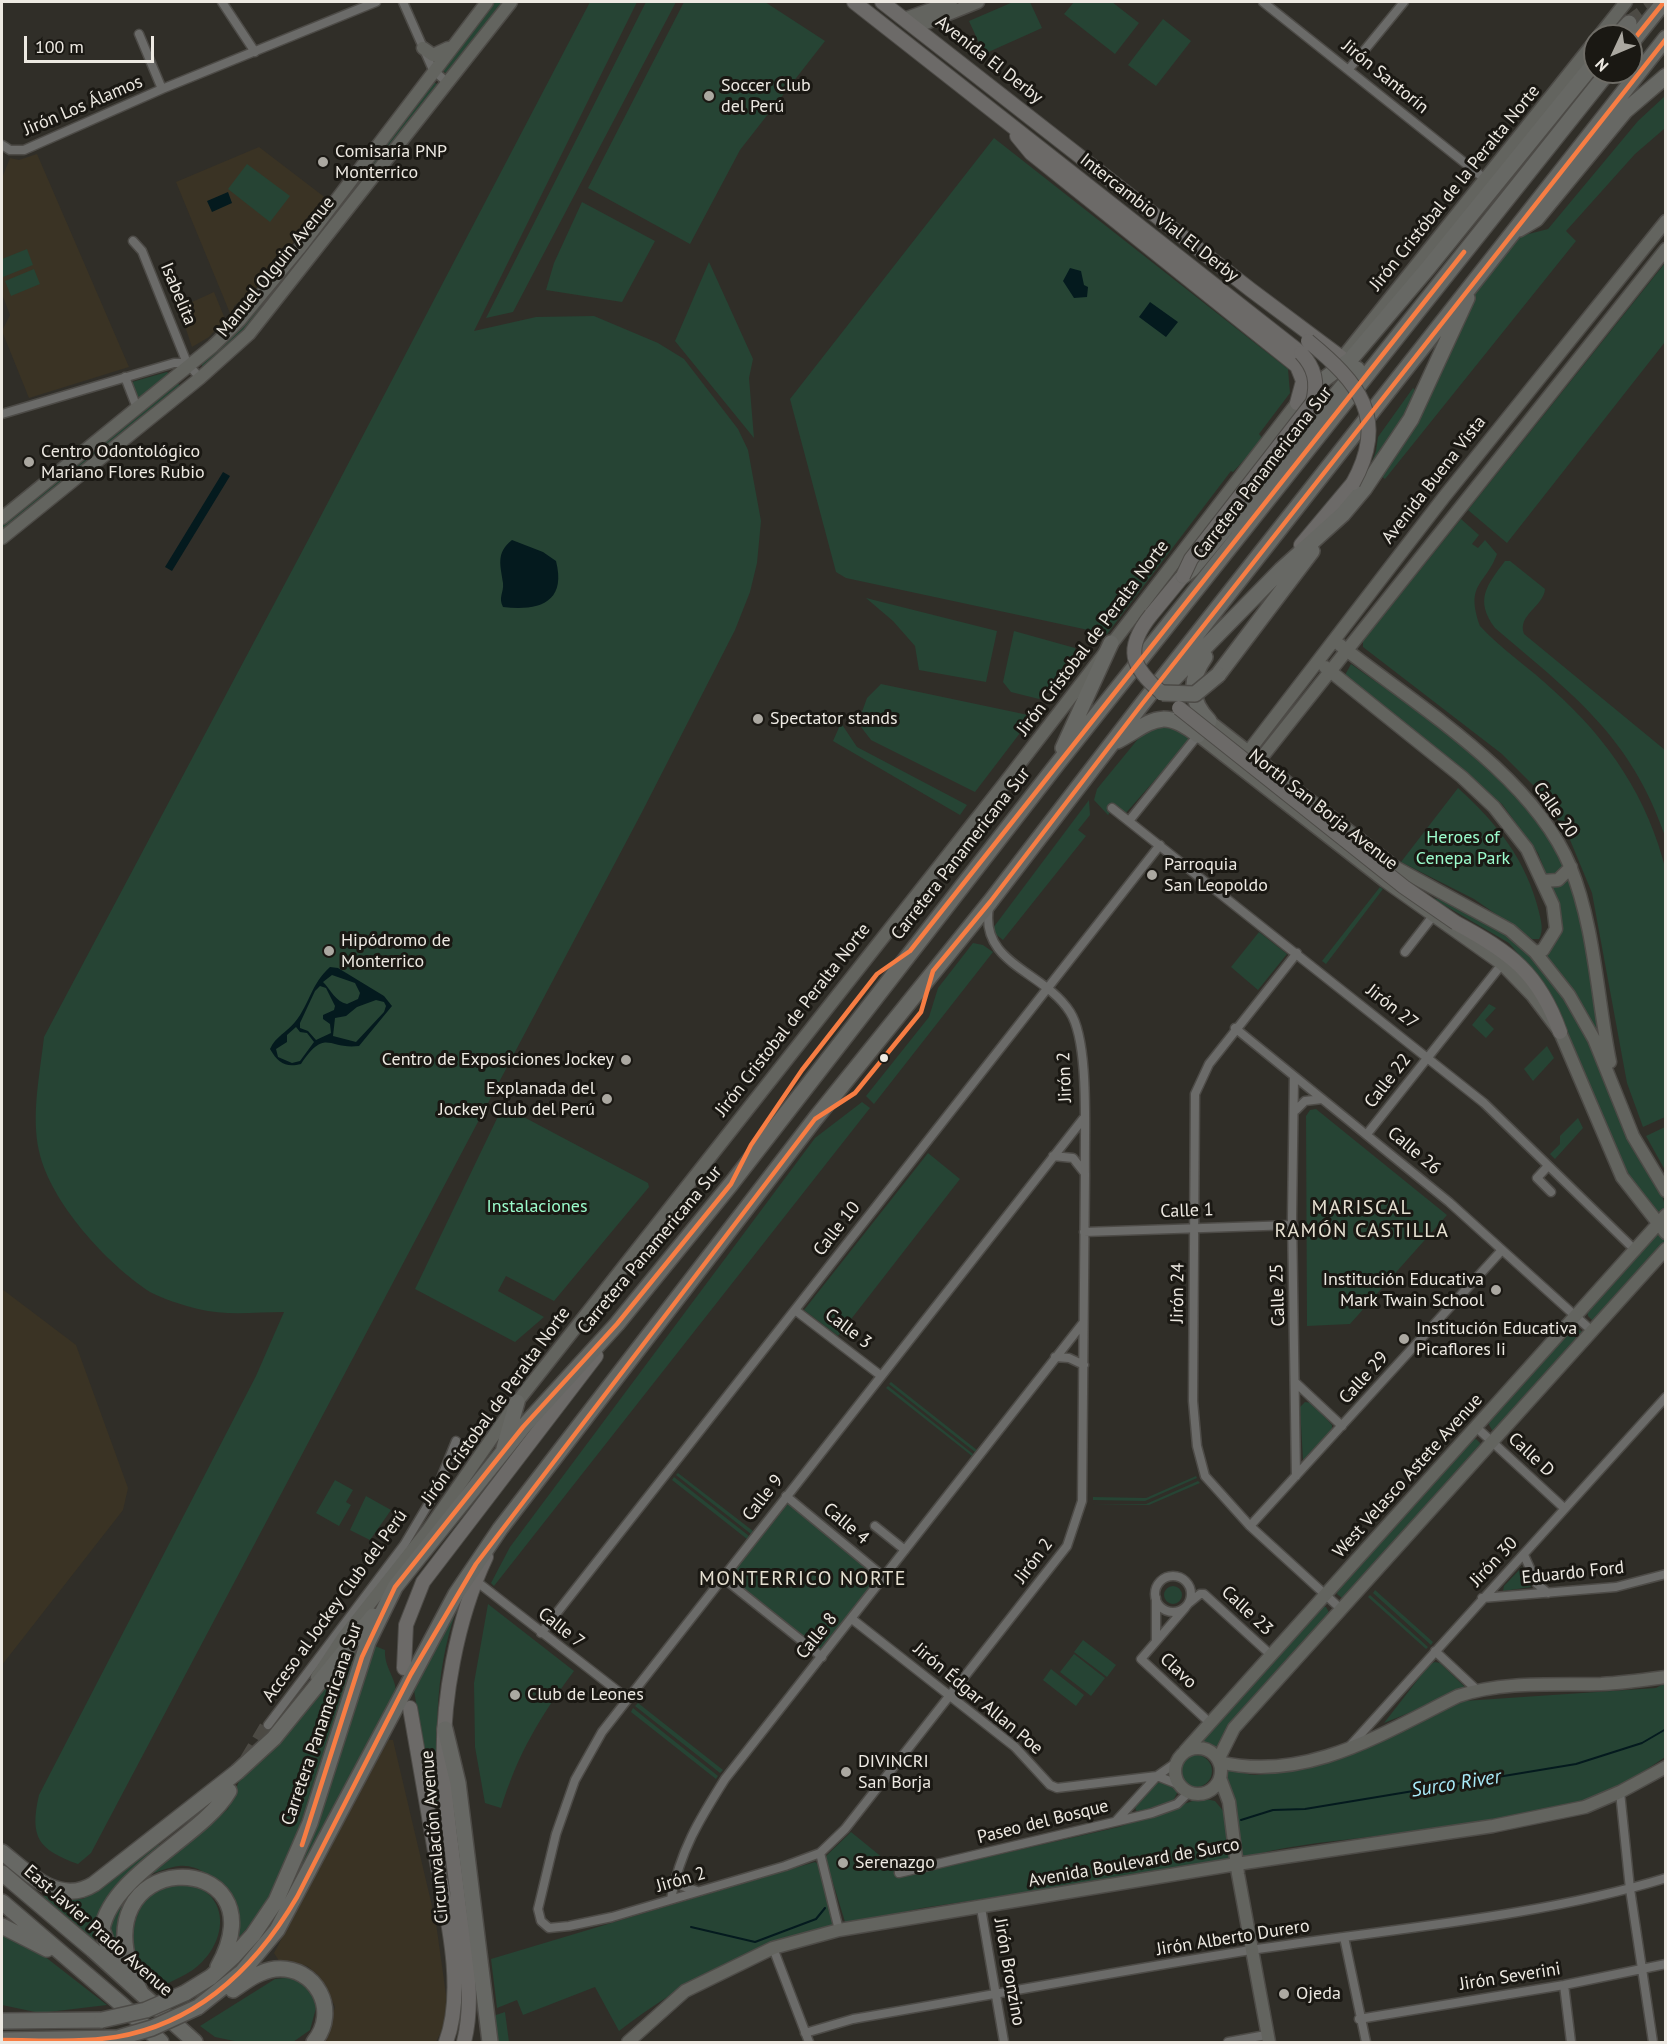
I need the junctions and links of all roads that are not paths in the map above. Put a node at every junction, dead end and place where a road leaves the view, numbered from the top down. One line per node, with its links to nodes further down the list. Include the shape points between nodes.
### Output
1 (222, 2): 21 (street)
2 (376, 2): 21 (street, Jirón Los Álamos)
3 (404, 2): 20 (street)
4 (487, 2): 19 (street, Manuel Olguin Avenue)
5 (511, 2): 27 (street, Manuel Olguin Avenue)
6 (854, 2): 30 (main road, Avenida El Derby)
7 (882, 2): 14 (main road, Avenida El Derby)
8 (951, 2): 14 (street)
9 (978, 2): 14 (street)
10 (1263, 2): 23 (street, Jirón Santorín)
11 (1404, 2): 23 (street)
12 (1626, 2): 15 (street)
13 (1664, 2): 16 (highway)
14 (910, 23): 32 (main road, Avenida El Derby)
15 (1609, 24)
16 (1643, 28)
17 (139, 34): 29 (street)
18 (1664, 40): 35 (highway)
19 (452, 46): 20 (street, via 433,55); 24 (street, Manuel Olguin Avenue)
20 (423, 48): 24 (street)
21 (255, 52): 29 (street, Jirón Los Álamos)
22 (1583, 56): 33 (street, Jirón Cristóbal de la Peralta Norte)
23 (1349, 69): 33 (street, Jirón Santorín)
24 (433, 70): 27 (street); 37 (street, Manuel Olguin Avenue)
25 (1665, 76): 35 (highway, via 1625,111 1536,219)
26 (1583, 77): 49 (highway, via 1350,360)
27 (448, 83): 39 (street, Manuel Olguin Avenue)
28 (1598, 84): 43 (highway, Carretera Panamericana Sur)
29 (162, 89): 31 (street, Jirón Los Álamos, via 24,150 10,150)
30 (996, 112): 44 (main road, Intercambio Vial El Derby); 50 (main road, via 1031,153 1297,366 1303,381)
31 (2, 145)
32 (1072, 149): 44 (main road, via 1101,181); 45 (main road)
33 (1485, 179): 45 (street, Jirón Cristóbal de la Peralta Norte)
34 (1665, 221): 40 (street, Avenida Buena Vista)
35 (1509, 235): 42 (highway)
36 (133, 242): 46 (street, Isabelita, via 142,251)
37 (299, 249): 39 (street); 46 (street, Manuel Olguin Avenue, via 240,321)
38 (1665, 249): 41 (street, Avenida Buena Vista)
39 (310, 257): 48 (street, Manuel Olguin Avenue, via 249,334)
40 (1636, 257): 41 (street); 59 (street, Avenida Buena Vista)
41 (1649, 269): 61 (street, Avenida Buena Vista)
42 (1476, 277): 54 (highway, via 1411,419 1364,489); 65 (highway)
43 (1397, 334): 57 (highway, via 1373,351 1334,394); 71 (highway, Carretera Panamericana Sur)
44 (1304, 347): 56 (main road, bridge, via 1348,376 1366,410 1370,430 1368,449 1353,483); 57 (main road, bridge, via 1316,378 1313,402 1191,558)
45 (1342, 358): 49 (street, Jirón Cristóbal de la Peralta Norte)
46 (188, 364): 47 (street, via 174,363); 48 (street, Isabelita); 51 (street, Manuel Olguin Avenue)
47 (125, 377): 51 (street); 52 (street)
48 (200, 378): 55 (street, Manuel Olguin Avenue)
49 (1323, 381): 50 (street, Jirón Cristobal de Peralta Norte)
50 (1297, 403): 60 (street, Jirón Cristobal de Peralta Norte)
51 (137, 408): 53 (street, Manuel Olguin Avenue)
52 (2, 414)
53 (2, 518)
54 (1334, 522): 56 (highway); 64 (highway, bridge, via 1208,685 1195,694)
55 (2, 538)
56 (1281, 570): 58 (highway)
57 (1183, 576): 64 (main road, bridge, via 1141,627 1134,643 1135,661 1141,673)
58 (1221, 632): 65 (highway, via 1159,695); 66 (highway, via 1193,678 1195,703)
59 (1333, 639): 61 (street, Calle 20); 62 (street, Avenida Buena Vista)
60 (1112, 643): 71 (highway, via 1078,711); 117 (street, Jirón Cristobal de Peralta Norte)
61 (1346, 650): 63 (street, Avenida Buena Vista); 77 (street, Calle 20, via 1517,787 1552,830)
62 (1317, 660): 63 (street); 69 (street, Avenida Buena Vista)
63 (1330, 671): 70 (street, Avenida Buena Vista); 78 (street, via 1494,807 1527,849)
64 (1162, 693): 87 (main road, bridge, via 1394,880 1493,945 1533,977 1550,1004)
65 (1142, 704): 68 (highway)
66 (1209, 721): 69 (street)
67 (1198, 735): 68 (highway, via 1180,721 1167,718 1150,720); 72 (street, North San Borja Avenue); 75 (street)
68 (1111, 745): 79 (highway)
69 (1248, 752): 70 (street); 72 (street, Avenida Buena Vista)
70 (1258, 760): 73 (street, Avenida Buena Vista); 82 (street, via 1395,867 1509,930)
71 (1058, 763): 110 (highway, Carretera Panamericana Sur, via 731,1184)
72 (1237, 766): 73 (street, North San Borja Avenue)
73 (1247, 775): 80 (street, North San Borja Avenue)
74 (1112, 808): 75 (street, Jirón 27)
75 (1130, 821): 76 (street, Jirón 27)
76 (1160, 845): 83 (street, Jirón 27); 85 (street, Calle 10)
77 (1571, 867): 78 (street, via 1558,880); 90 (street, Calle 20, via 1587,928)
78 (1542, 881): 82 (street, via 1553,905 1556,929 1544,950)
79 (990, 902): 85 (street, Jirón 2, via 987,926 996,947); 128 (highway, via 815,1119)
80 (1433, 916): 81 (street); 84 (street, North San Borja Avenue)
81 (1405, 952)
82 (1535, 952): 90 (street, via 1569,995)
83 (1297, 953): 86 (street, Jirón 24); 88 (street, Jirón 27)
84 (1502, 964): 87 (street, North San Borja Avenue); 88 (street, Calle 22)
85 (1047, 988): 93 (street, Jirón 2, via 1060,998 1079,1030); 107 (street, Calle 10)
86 (1235, 1028): 89 (street, Calle 26); 102 (street, Jirón 24, via 1209,1064 1195,1095)
87 (1560, 1032): 101 (street, North San Borja Avenue, via 1622,1177)
88 (1428, 1056): 94 (street, Calle 22); 96 (street, Jirón 27, via 1484,1103)
89 (1294, 1077): 91 (street, Calle 26); 92 (street, Calle 25)
90 (1614, 1084): 99 (street, via 1633,1136)
91 (1322, 1099): 92 (street, via 1305,1101); 94 (street, Calle 26)
92 (1296, 1110): 100 (street, Calle 25)
93 (1083, 1119): 95 (street, Calle 9); 97 (street, Jirón 2)
94 (1367, 1134): 105 (street, Calle 26)
95 (1053, 1156): 97 (street, via 1073,1158); 114 (street, Calle 9)
96 (1548, 1166): 98 (street, via 1537,1178); 106 (street, Jirón 27)
97 (1085, 1174): 103 (street, Jirón 2)
98 (1551, 1191)
99 (1665, 1191)
100 (1293, 1225): 102 (street, Calle 1); 115 (street, Calle 25)
101 (1661, 1226): 106 (street, West Velasco Astete Avenue)
102 (1195, 1227): 103 (street, Calle 1); 127 (street, Jirón 24, via 1193,1401 1197,1446 1205,1476)
103 (1084, 1232): 109 (street, Jirón 2)
104 (1665, 1249): 111 (street)
105 (1502, 1250): 108 (street, Calle 26); 118 (street, Calle 29)
106 (1636, 1251): 108 (street, West Velasco Astete Avenue)
107 (795, 1310): 114 (street, Calle 3); 144 (street, Calle 10)
108 (1576, 1317): 111 (street, Calle 26); 119 (street, West Velasco Astete Avenue)
109 (1083, 1323): 112 (street, Calle 8); 113 (street, Jirón 2)
110 (617, 1324): 122 (highway, Carretera Panamericana Sur); 149 (main road, via 423,1582 406,1625)
111 (1592, 1331): 121 (street)
112 (1055, 1357): 113 (street); 129 (street, Calle 8)
113 (1084, 1365): 153 (street, Jirón 2, via 1082,1501 1067,1546)
114 (880, 1375): 124 (street, Calle 9)
115 (1296, 1383): 118 (street); 123 (street, Calle 25)
116 (1665, 1397): 125 (street, Jirón 30)
117 (517, 1402): 122 (highway); 152 (street, Jirón Cristobal de Peralta Norte, via 428,1530 319,1672)
118 (1342, 1426): 123 (street, Calle 29)
119 (1476, 1427): 121 (street, Calle D); 138 (street, West Velasco Astete Avenue)
120 (456, 1441): 157 (street, Acceso al Jockey Club del Perú, via 435,1493 404,1545)
121 (1492, 1442): 125 (street, Calle D); 142 (street)
122 (503, 1451): 135 (highway, Carretera Panamericana Sur)
123 (1296, 1476): 127 (street, Calle 29)
124 (786, 1496): 132 (street, Calle 9); 133 (street, Calle 4)
125 (1564, 1508): 130 (street, Jirón 30)
126 (875, 1526): 129 (street)
127 (1250, 1526): 138 (street, Jirón 24)
128 (501, 1529): 134 (main road, Circunvalación Avenue); 200 (highway, via 456,1594 277,1930 235,1979)
129 (905, 1551): 133 (street, Calle 8)
130 (1524, 1555): 136 (street, via 1538,1584); 140 (street, Jirón 30)
131 (1665, 1574): 136 (street, Eduardo Ford, via 1616,1587)
132 (722, 1577): 148 (street); 154 (street, Calle 9)
133 (884, 1577): 143 (street, Calle 8)
134 (476, 1581): 144 (street, Calle 7); 158 (main road, Circunvalación Avenue, via 456,1648)
135 (395, 1587): 152 (highway); 196 (highway, Carretera Panamericana Sur, via 365,1650 327,1773 289,1875 253,1935)
136 (1548, 1593): 140 (street, Eduardo Ford)
137 (1200, 1594): 141 (street, Clavo); 147 (street, Calle 23)
138 (1325, 1595): 142 (street, Jirón 24); 147 (street, West Velasco Astete Avenue)
139 (1156, 1598): 141 (street, via 1168,1611); 141 (street, via 1160,1582 1176,1577 1190,1587); 145 (street, Clavo)
140 (1482, 1598): 146 (street, Jirón 30)
141 (1187, 1606): 145 (street, Clavo)
142 (1341, 1609): 159 (street, via 1234,1728)
143 (852, 1619): 148 (street, Calle 8); 153 (street, Jirón Édgar Allan Poe)
144 (541, 1634): 154 (street, Calle 7)
145 (1156, 1640): 156 (street, Clavo, via 1141,1659)
146 (1435, 1651): 151 (street); 160 (street, Jirón 30)
147 (1271, 1655): 156 (street, West Velasco Astete Avenue)
148 (822, 1657): 177 (street, Calle 8, via 725,1779 694,1826)
149 (404, 1668)
150 (1665, 1677): 151 (street)
151 (1478, 1691): 160 (street, via 1458,1696)
152 (310, 1696): 174 (highway, via 249,1761 89,1887 70,1892 51,1888)
153 (951, 1696): 166 (street, Jirón Édgar Allan Poe, via 1016,1747 1057,1788); 175 (street, Jirón 2, via 845,1829)
154 (628, 1699): 187 (street, Calle 9, via 602,1732 575,1780 560,1823 538,1909 541,1921)
155 (410, 1708): 211 (main road, Circunvalación Avenue, via 445,1906 453,1976 454,2006)
156 (1210, 1723): 161 (street, West Velasco Astete Avenue)
157 (268, 1725)
158 (445, 1729): 212 (main road, Circunvalación Avenue, via 445,1782 469,1995); 213 (highway, via 458,1783)
159 (1225, 1744): 162 (street); 165 (street)
160 (1346, 1750): 165 (street, via 1281,1767)
161 (1185, 1751): 162 (street, via 1200,1748); 163 (street)
162 (1219, 1761): 165 (street); 167 (street)
163 (1177, 1762): 166 (street); 168 (street, via 1175,1774)
164 (1665, 1767): 170 (street, Avenida Boulevard de Surco)
165 (1239, 1768)
166 (1157, 1776): 168 (street); 172 (street)
167 (1220, 1778): 171 (street); 173 (street)
168 (1185, 1789): 171 (street); 172 (street, Paseo del Bosque, via 1177,1804)
169 (229, 1791): 195 (highway, via 217,1807 175,1842 111,1906 102,1929)
170 (1620, 1792): 176 (street, Avenida Boulevard de Surco, via 1585,1807 1493,1826); 181 (street)
171 (1205, 1793): 173 (street, via 1221,1802)
172 (1116, 1821): 179 (street, Paseo del Bosque)
173 (1232, 1821): 176 (street)
174 (2, 1852)
175 (820, 1853): 182 (street, Jirón 2); 188 (street)
176 (1237, 1864): 185 (street, Avenida Boulevard de Surco); 191 (street)
177 (677, 1869): 182 (street, via 682,1886); 183 (street, Calle 8)
178 (2, 1873): 195 (highway, East Javier Prado Avenue)
179 (899, 1873)
180 (1665, 1878): 181 (street, Jirón Alberto Durero)
181 (1630, 1889): 189 (street, Jirón Alberto Durero); 194 (street)
182 (703, 1891): 183 (street, Jirón 2)
183 (671, 1899): 187 (street, Jirón 2, via 591,1922)
184 (2, 1902): 192 (highway)
185 (981, 1908): 188 (street, Avenida Boulevard de Surco); 199 (street, Jirón Bronzino)
186 (2, 1926): 192 (highway)
187 (549, 1928)
188 (839, 1930): 190 (street, Avenida Boulevard de Surco)
189 (1344, 1938): 191 (street, Jirón Alberto Durero); 202 (street)
190 (773, 1948): 205 (street); 214 (street, Avenida Boulevard de Surco, via 685,1991)
191 (1251, 1950): 199 (street, Jirón Alberto Durero); 206 (street)
192 (69, 1959): 208 (highway)
193 (1665, 1964): 194 (street, Jirón Severini)
194 (1642, 1971): 197 (street, Jirón Severini); 220 (street)
195 (118, 1972): 198 (highway, East Javier Prado Avenue)
196 (211, 1977): 198 (highway, via 230,1938 229,1909 222,1895 208,1883 193,1876 173,1876 144,1892 126,1923 126,1954); 204 (highway, Carretera Panamericana Sur, bridge, via 146,2010 102,2020)
197 (1564, 1985): 202 (street, Jirón Severini); 219 (street)
198 (140, 1991): 209 (highway, East Javier Prado Avenue)
199 (994, 1995): 205 (street, Jirón Alberto Durero, via 853,2019); 216 (street, Jirón Bronzino)
200 (198, 2007): 207 (highway, bridge, via 161,2025 118,2038); 210 (highway, via 264,1972 292,1971 315,1985 325,2003 324,2026)
201 (2, 2014): 204 (highway)
202 (1359, 2019): 218 (street)
203 (2, 2021): 204 (highway, Carretera Panamericana Sur)
204 (23, 2022)
205 (805, 2033): 215 (street)
206 (1268, 2039): 217 (street)
207 (2, 2040)
208 (161, 2043)
209 (195, 2043)
210 (314, 2043)
211 (446, 2043)
212 (464, 2043)
213 (490, 2043)
214 (628, 2043)
215 (809, 2043)
216 (1004, 2043)
217 (1228, 2043)
218 (1366, 2043)
219 (1571, 2043)
220 (1653, 2043)

